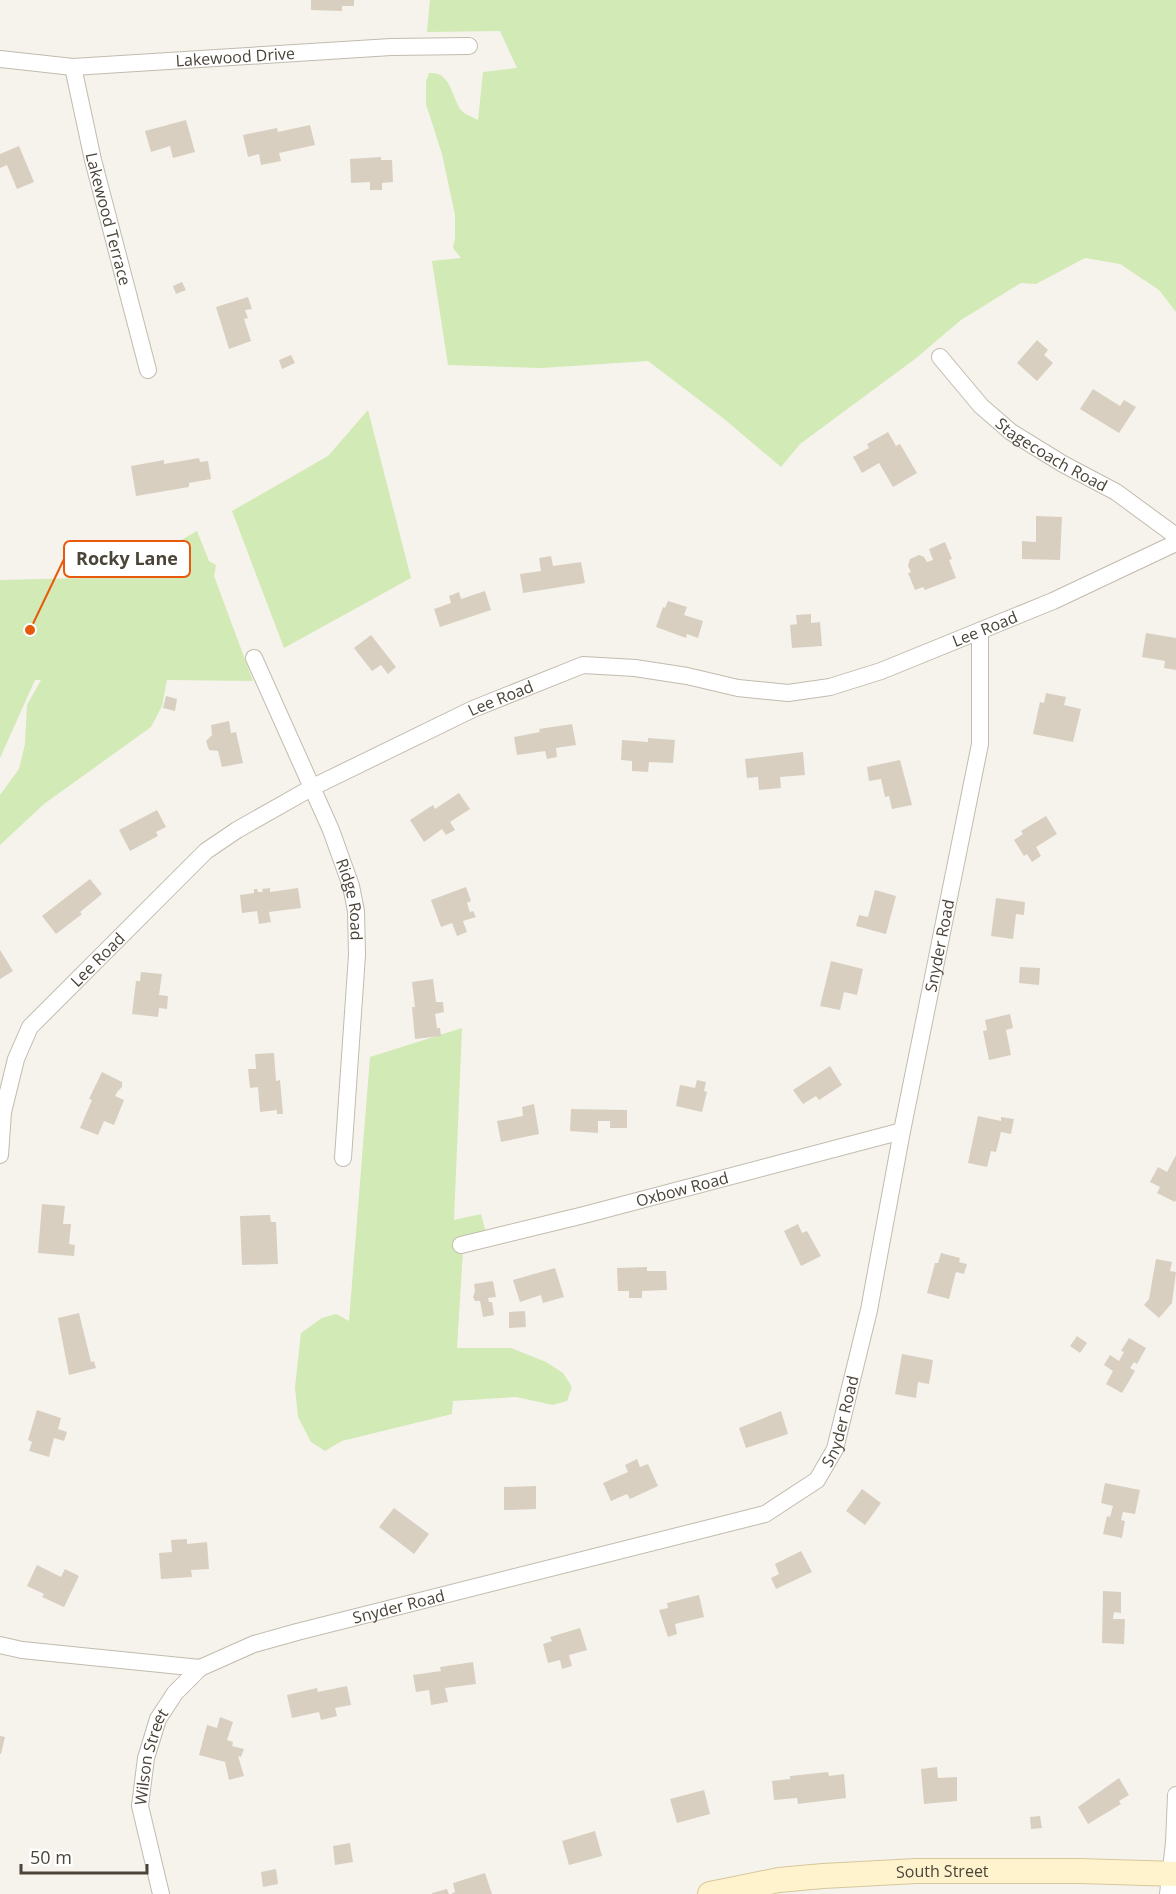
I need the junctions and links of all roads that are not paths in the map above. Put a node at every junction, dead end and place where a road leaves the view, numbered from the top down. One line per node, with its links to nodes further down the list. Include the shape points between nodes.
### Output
1 (470, 46): 3 (street, Lakewood Drive, via 391,47)
2 (0, 59): 3 (street, Lakewood Drive)
3 (73, 67): 5 (street, Lakewood Terrace)
4 (939, 357): 6 (street, Stagecoach Road, via 981,406 1011,432 1116,492)
5 (148, 370)
6 (1176, 536)
7 (1176, 543): 8 (street, Lee Road)
8 (980, 631): 10 (street, Lee Road, via 881,671 830,687 788,693 738,688 635,668 583,665 473,709); 11 (street, Snyder Road, via 980,744)
9 (254, 658): 10 (street, Ridge Road)
10 (313, 787): 12 (street, Lee Road, via 206,851 30,1027 15,1059 3,1112); 13 (street, Ridge Road, via 344,863 356,911 357,955)
11 (902, 1131): 14 (street, Oxbow Road); 16 (street, Snyder Road, via 869,1310 835,1449 817,1480 765,1514 286,1635 254,1644)
12 (0, 1155)
13 (343, 1158)
14 (461, 1245)
15 (0, 1645): 16 (street, Snyder Road)
16 (200, 1668): 19 (street, Wilson Street, via 175,1693 158,1719 147,1758 140,1806)
17 (1176, 1795): 18 (street)
18 (1172, 1880): 20 (main road, South Street, via 1080,1871 916,1871 779,1880)
19 (161, 1894)
20 (710, 1894)

